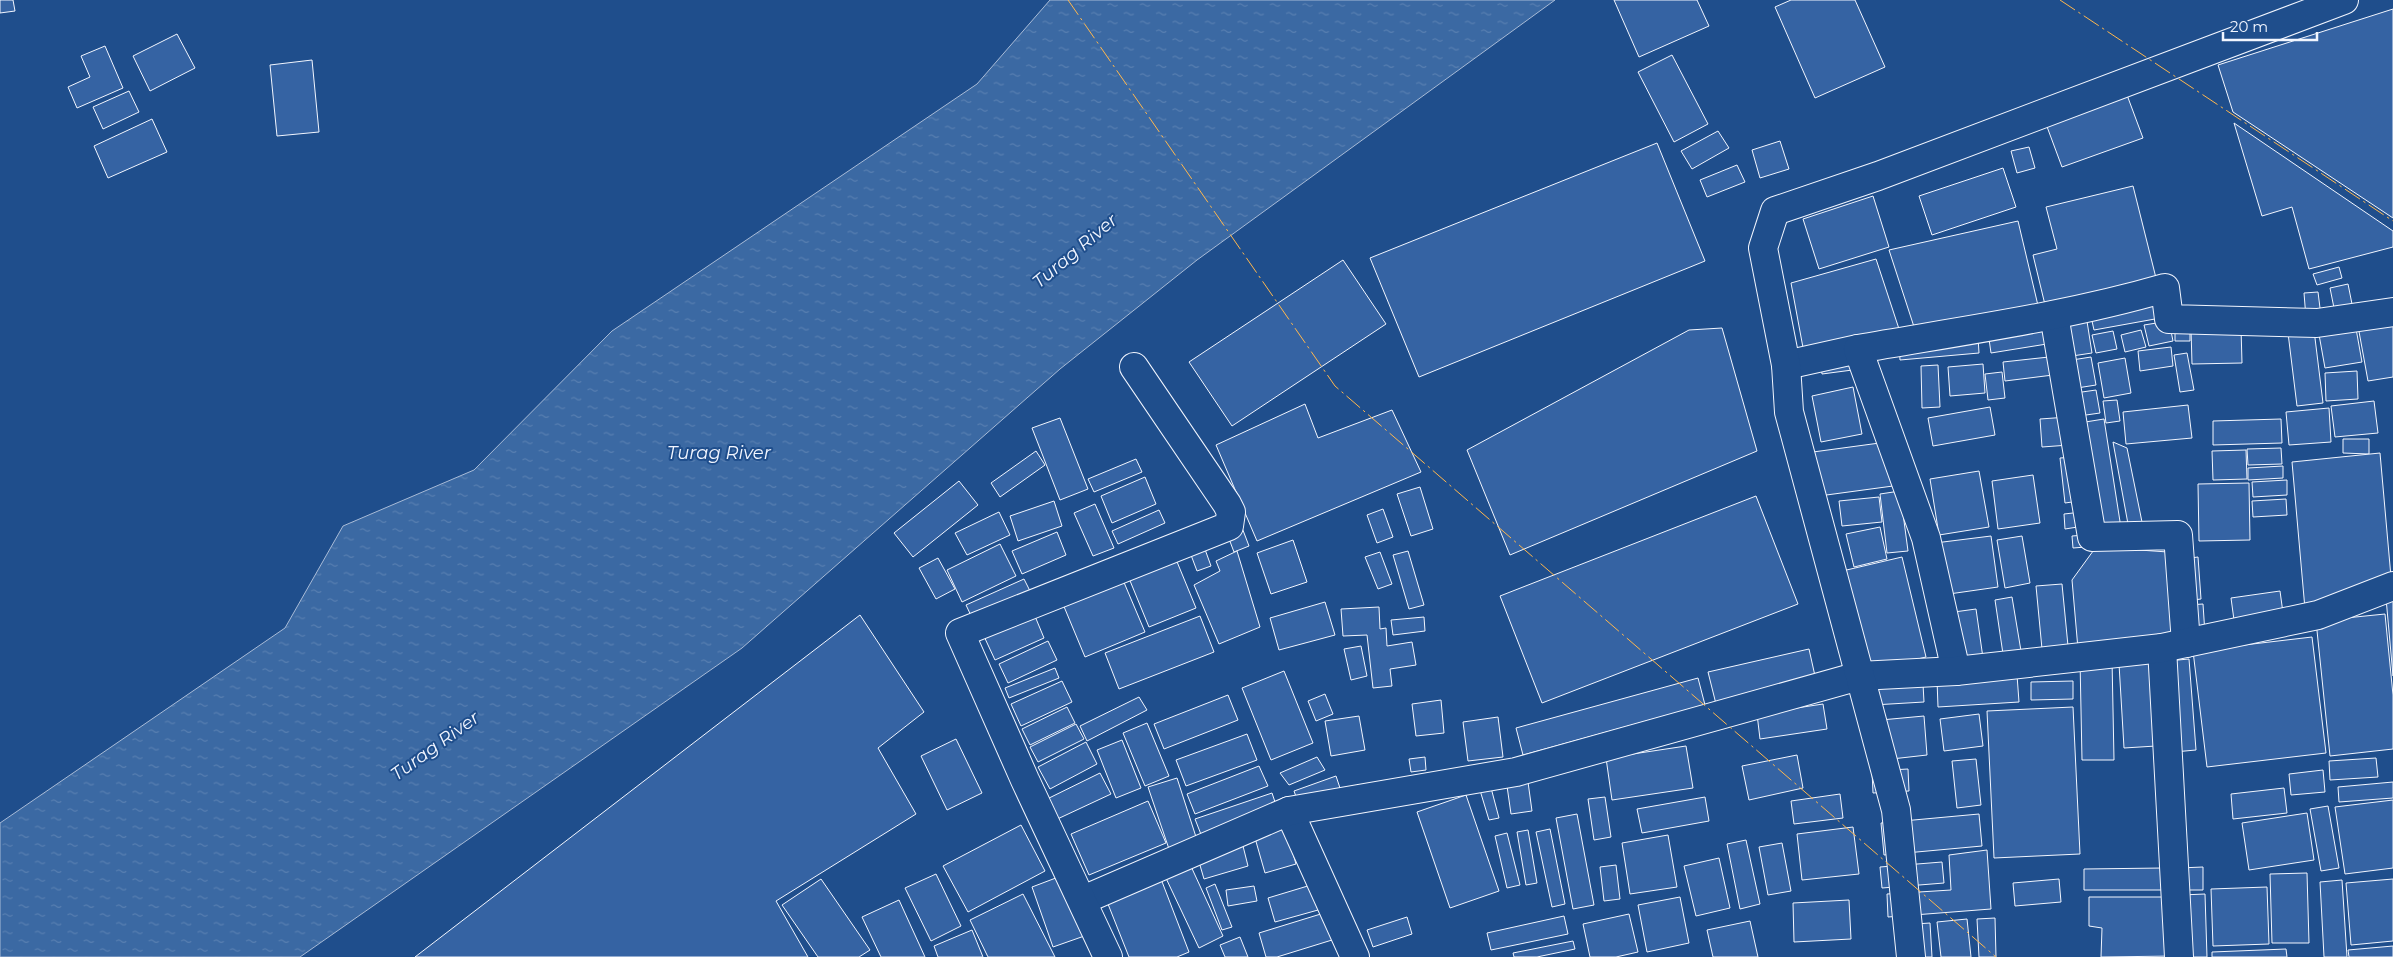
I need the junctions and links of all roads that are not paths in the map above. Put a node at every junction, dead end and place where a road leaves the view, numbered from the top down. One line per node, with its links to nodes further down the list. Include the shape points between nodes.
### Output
1 (2344, 0): 5 (street, via 1878,176 1775,211 1762,248)
2 (2393, 312): 3 (street, via 2317,323 2169,319 2165,288)
3 (2054, 316): 4 (street); 8 (street, via 2092,537 2178,535)
4 (1858, 349): 5 (street); 9 (street, via 1926,538)
5 (1786, 365): 10 (street, via 1789,412)
6 (1134, 367): 12 (street, via 1227,504 1231,512 1228,526 960,633)
7 (2393, 586): 8 (street, via 2318,614)
8 (2174, 646): 9 (street); 16 (street)
9 (1956, 671): 10 (street)
10 (1859, 676): 11 (street, via 1516,772); 15 (street, via 1896,810)
11 (1290, 811): 12 (street); 14 (street)
12 (1082, 900): 13 (street)
13 (1108, 957)
14 (1355, 957)
15 (1911, 957)
16 (2179, 957)

